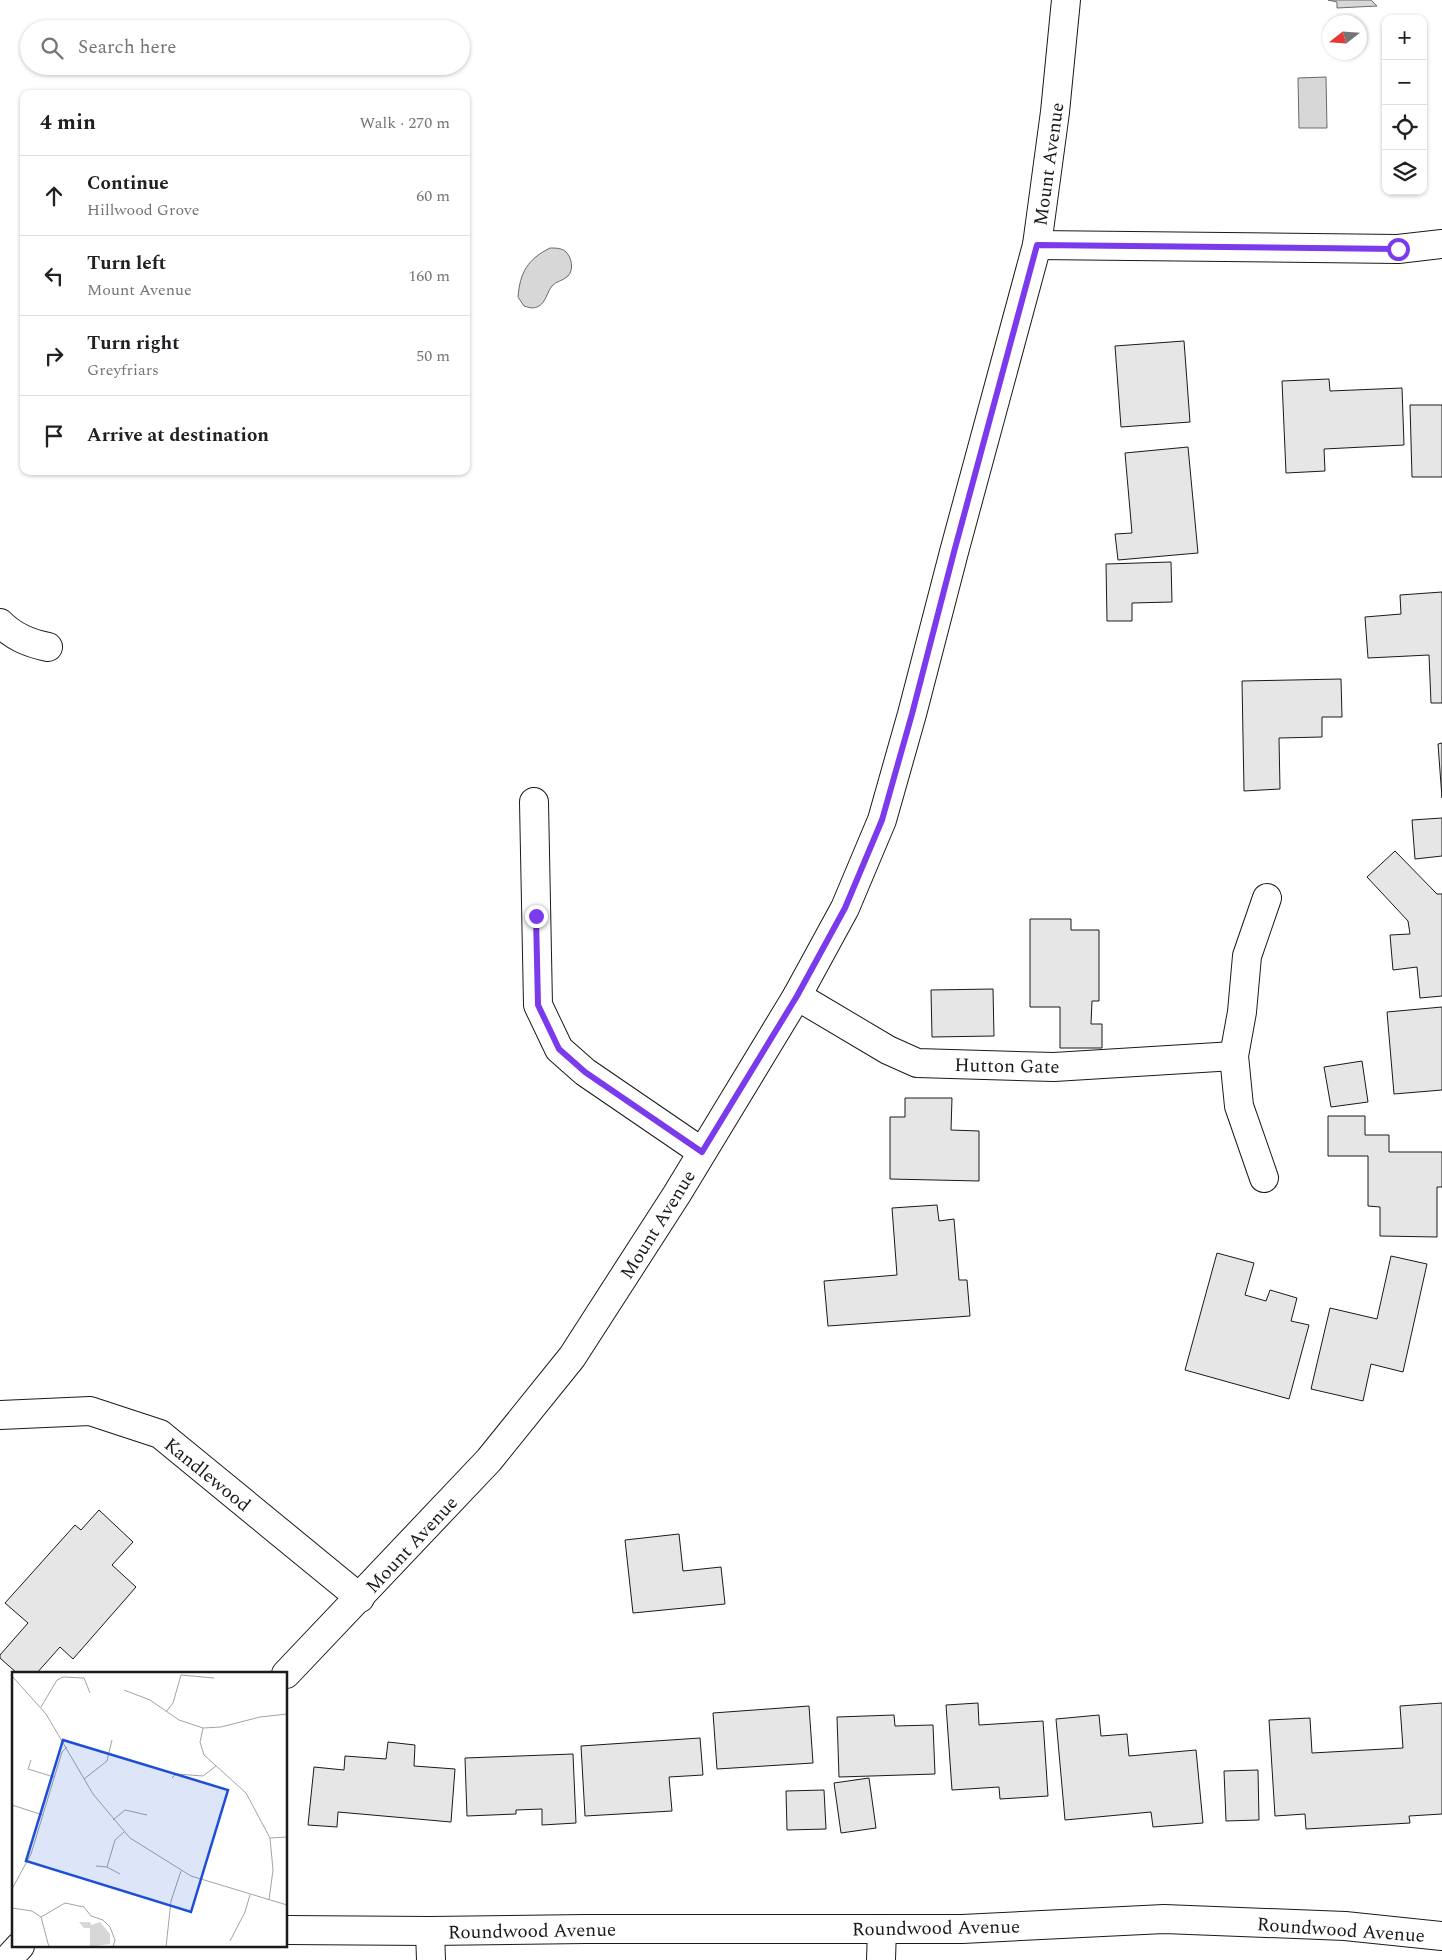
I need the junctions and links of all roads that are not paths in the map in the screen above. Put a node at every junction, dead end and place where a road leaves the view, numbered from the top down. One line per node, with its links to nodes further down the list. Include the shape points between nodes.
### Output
1 (1066, 0): 3 (street, Mount Avenue, via 1056,112)
2 (1442, 244): 3 (street, via 1398,249)
3 (1037, 245): 8 (street, Mount Avenue, via 882,820 845,908)
4 (0, 623): 5 (street, via 21,639)
5 (48, 647)
6 (534, 802): 10 (street, via 538,1005 559,1049 585,1072)
7 (1267, 898): 9 (street, via 1247,956)
8 (797, 996): 9 (street, Hutton Gate, via 916,1063 1054,1067); 10 (street, Mount Avenue)
9 (1234, 1056): 11 (street, via 1239,1106)
10 (702, 1152): 13 (street, Mount Avenue, via 572,1357 489,1460)
11 (1264, 1178)
12 (0, 1415): 13 (street, Kandlewood, via 90,1411 160,1434)
13 (360, 1598): 14 (street, Mount Avenue)
14 (288, 1672)
15 (882, 1929): 17 (street, Roundwood Avenue); 18 (street, Roundwood Avenue, via 962,1929 1164,1919 1345,1926); 22 (street)
16 (288, 1930): 17 (street, Roundwood Avenue)
17 (430, 1931): 21 (street, Roundwood Avenue)
18 (1442, 1936)
19 (18, 1948): 20 (street)
20 (7, 1960)
21 (431, 1960)
22 (881, 1960)

